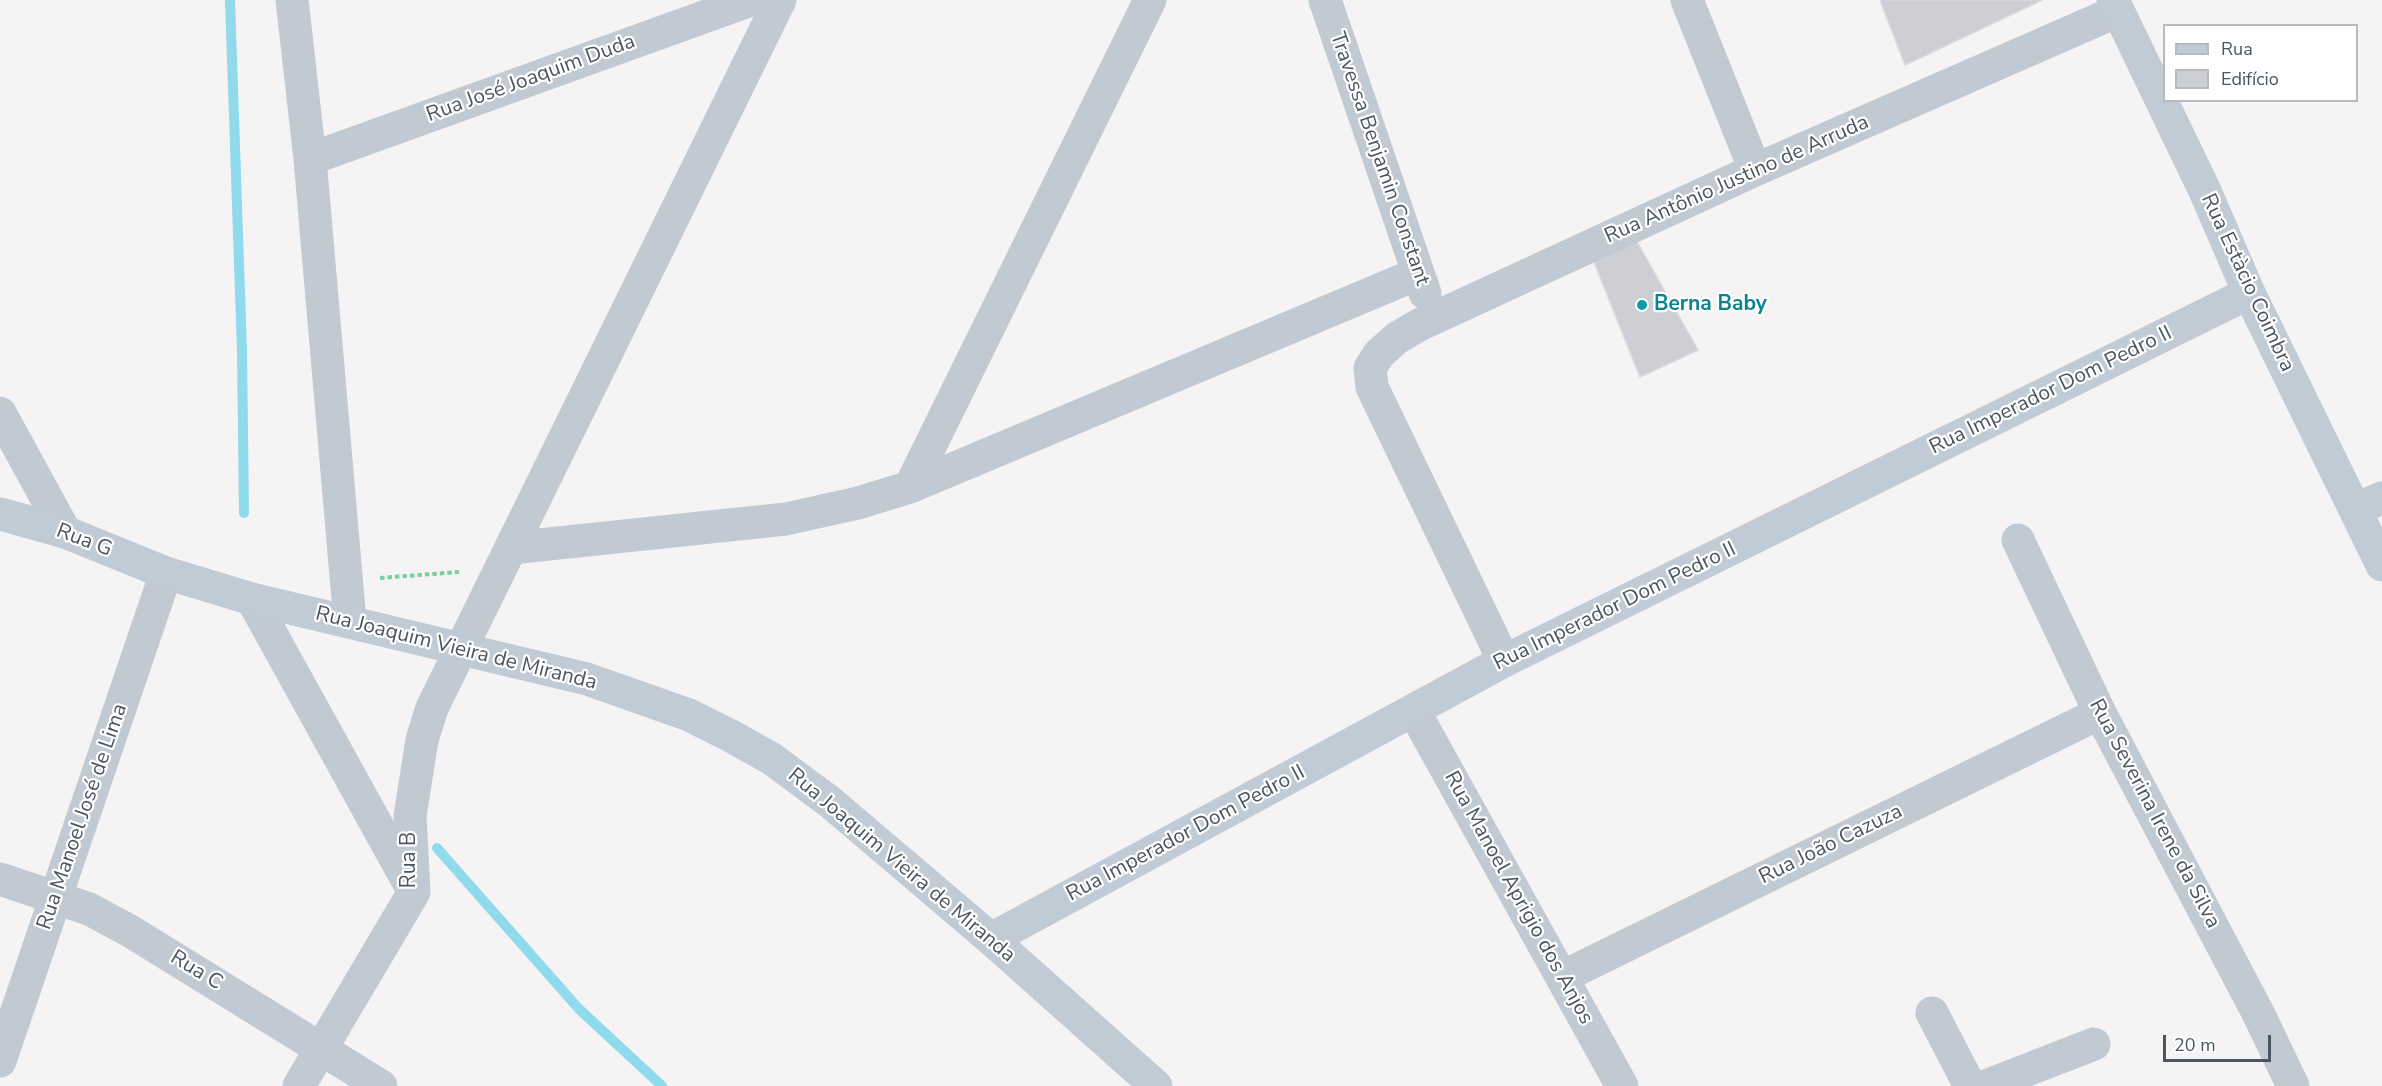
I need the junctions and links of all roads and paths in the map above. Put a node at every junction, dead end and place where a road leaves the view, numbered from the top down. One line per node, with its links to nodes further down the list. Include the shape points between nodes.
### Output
1 (292, 0): 8 (street)
2 (751, 0): 8 (street, Rua José Joaquim Duda)
3 (780, 0): 19 (street, Rua B)
4 (1150, 0): 14 (street)
5 (1325, 0): 10 (street, Travessa Benjamin Constant)
6 (1687, 0): 9 (street)
7 (2115, 6): 9 (street, Rua Antônio Justino de Arruda); 11 (main road, Rua Estàcio Coimbra, via 2205,191)
8 (310, 159): 22 (street)
9 (1755, 170): 12 (street, Rua Antônio Justino de Arruda)
10 (1417, 274): 12 (street, Travessa Benjamin Constant); 14 (street)
11 (2249, 293): 15 (main road, Rua Estàcio Coimbra); 26 (main road, Rua Imperador Dom Pedro II)
12 (1435, 318): 26 (street, Rua Antônio Justino de Arruda, via 1397,338 1379,354 1370,368 1372,387)
13 (0, 413): 17 (street)
14 (910, 487): 19 (street, via 786,519)
15 (2369, 504): 20 (main road, Rua Estàcio Coimbra)
16 (0, 514): 17 (main road, Rua G)
17 (65, 532): 21 (main road, Rua G)
18 (2018, 540): 28 (street, Rua Severina Irene da Silva)
19 (511, 548): 22 (path, via 469,571); 25 (street, Rua B)
20 (2382, 565)
21 (166, 573): 23 (main road, Rua Joaquim Vieira de Miranda); 31 (street, Rua Manoel José de Lima)
22 (346, 580): 24 (street)
23 (252, 599): 24 (main road, Rua Joaquim Vieira de Miranda); 30 (street)
24 (350, 622): 25 (main road, Rua Joaquim Vieira de Miranda)
25 (462, 649): 30 (street, Rua B, via 432,708 422,740 410,816); 32 (main road, Rua Joaquim Vieira de Miranda, via 587,679 688,715 731,736 772,759 830,802)
26 (1504, 661): 27 (main road, Rua Imperador Dom Pedro II)
27 (1414, 711): 32 (main road, Rua Imperador Dom Pedro II); 33 (street, Rua Manoel Aprigio dos Anjos)
28 (2100, 713): 33 (street, Rua João Cazuza); 44 (street, Rua Severina Irene da Silva)
29 (0, 879): 31 (street, Rua C)
30 (414, 892): 36 (street, Rua B)
31 (55, 897): 36 (street, Rua C, via 89,909 130,931); 37 (street, Rua Manoel José de Lima)
32 (991, 939): 40 (main road, Rua Joaquim Vieira de Miranda)
33 (1562, 977): 41 (street, Rua Manoel Aprigio dos Anjos)
34 (1932, 1013): 42 (street)
35 (2094, 1044): 43 (street)
36 (322, 1048): 38 (street, Rua B); 39 (street, Rua C)
37 (0, 1060)
38 (299, 1086)
39 (381, 1086)
40 (1156, 1086)
41 (1622, 1086)
42 (1970, 1086)
43 (1986, 1086)
44 (2293, 1086)

